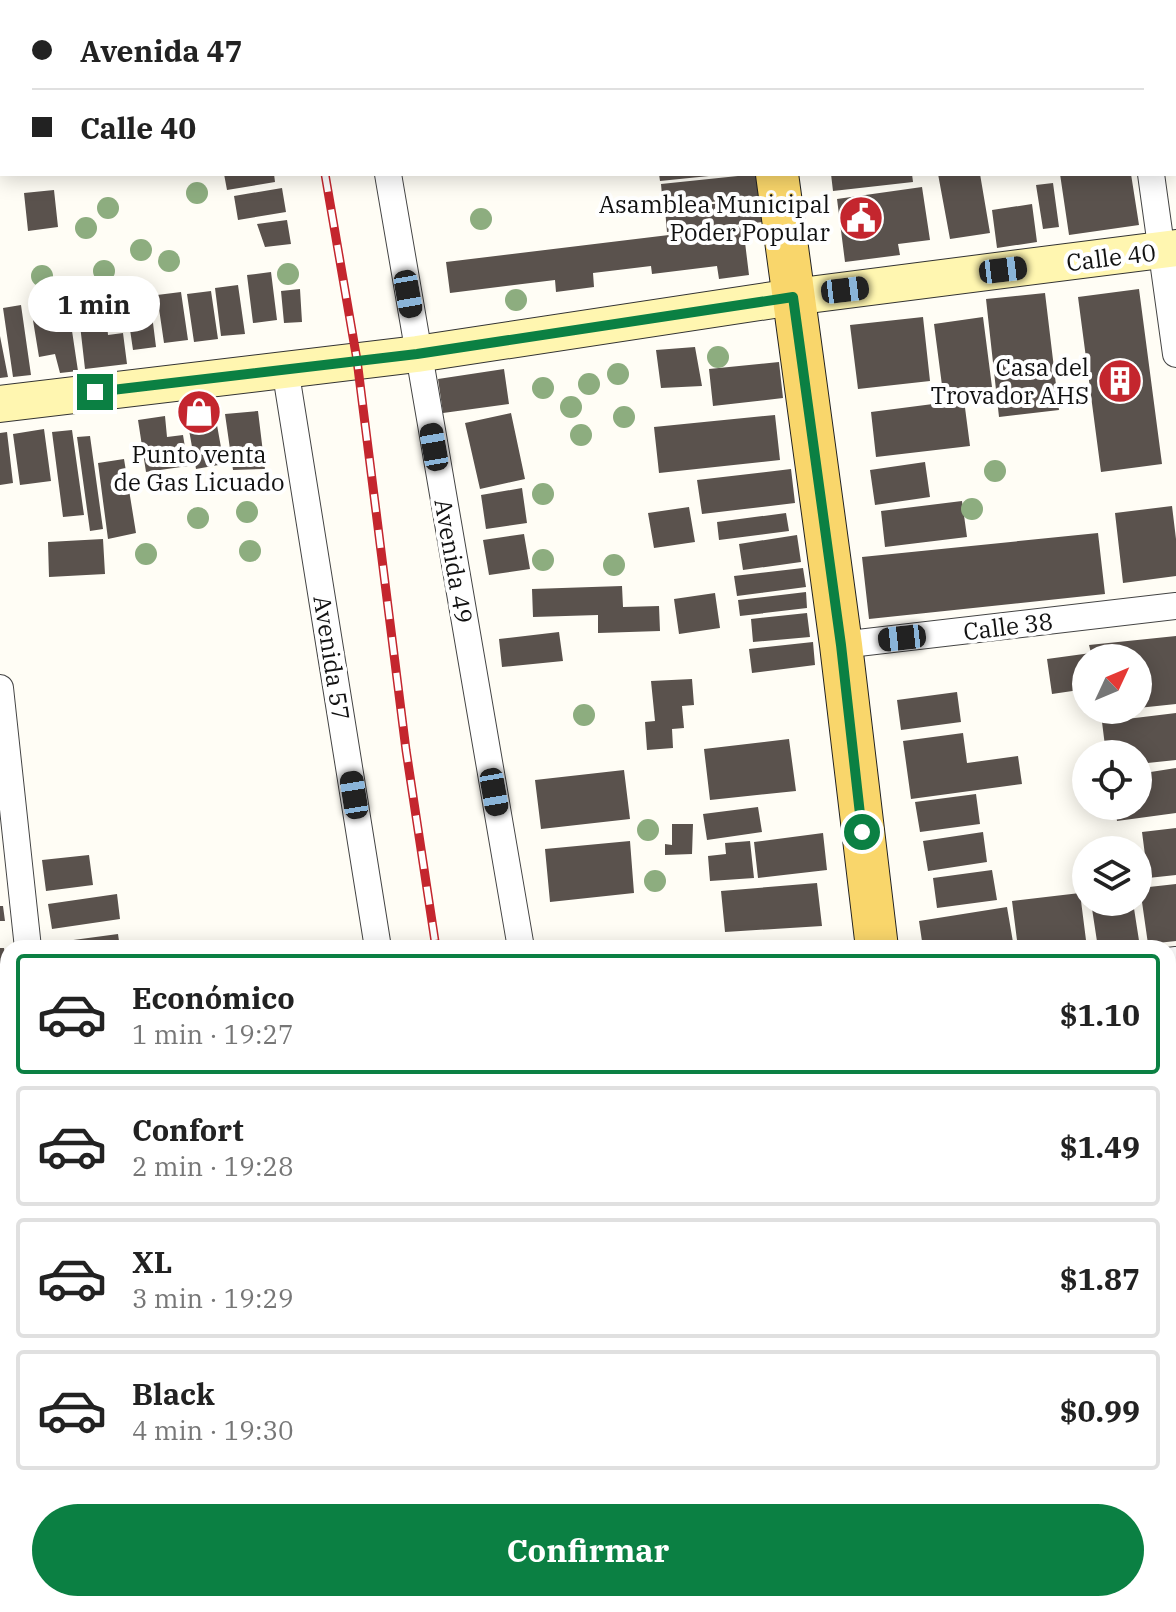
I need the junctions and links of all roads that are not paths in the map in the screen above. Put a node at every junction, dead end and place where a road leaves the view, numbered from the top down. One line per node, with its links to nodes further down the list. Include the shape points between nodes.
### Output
1 (388, 176): 6 (street, Avenida 49)
2 (777, 176): 5 (main road)
3 (1151, 176): 4 (street)
4 (1169, 249): 5 (main road, Calle 40); 7 (street)
5 (793, 297): 6 (main road, Calle 40); 11 (main road)
6 (417, 354): 8 (main road, Calle 40); 15 (street, Avenida 49)
7 (1176, 354)
8 (285, 368): 9 (main road, Calle 40); 14 (street, Avenida 57)
9 (0, 404)
10 (1176, 606): 11 (street, Calle 38)
11 (841, 645): 16 (main road)
12 (0, 688): 13 (street)
13 (27, 940)
14 (377, 940)
15 (520, 940)
16 (876, 940)

